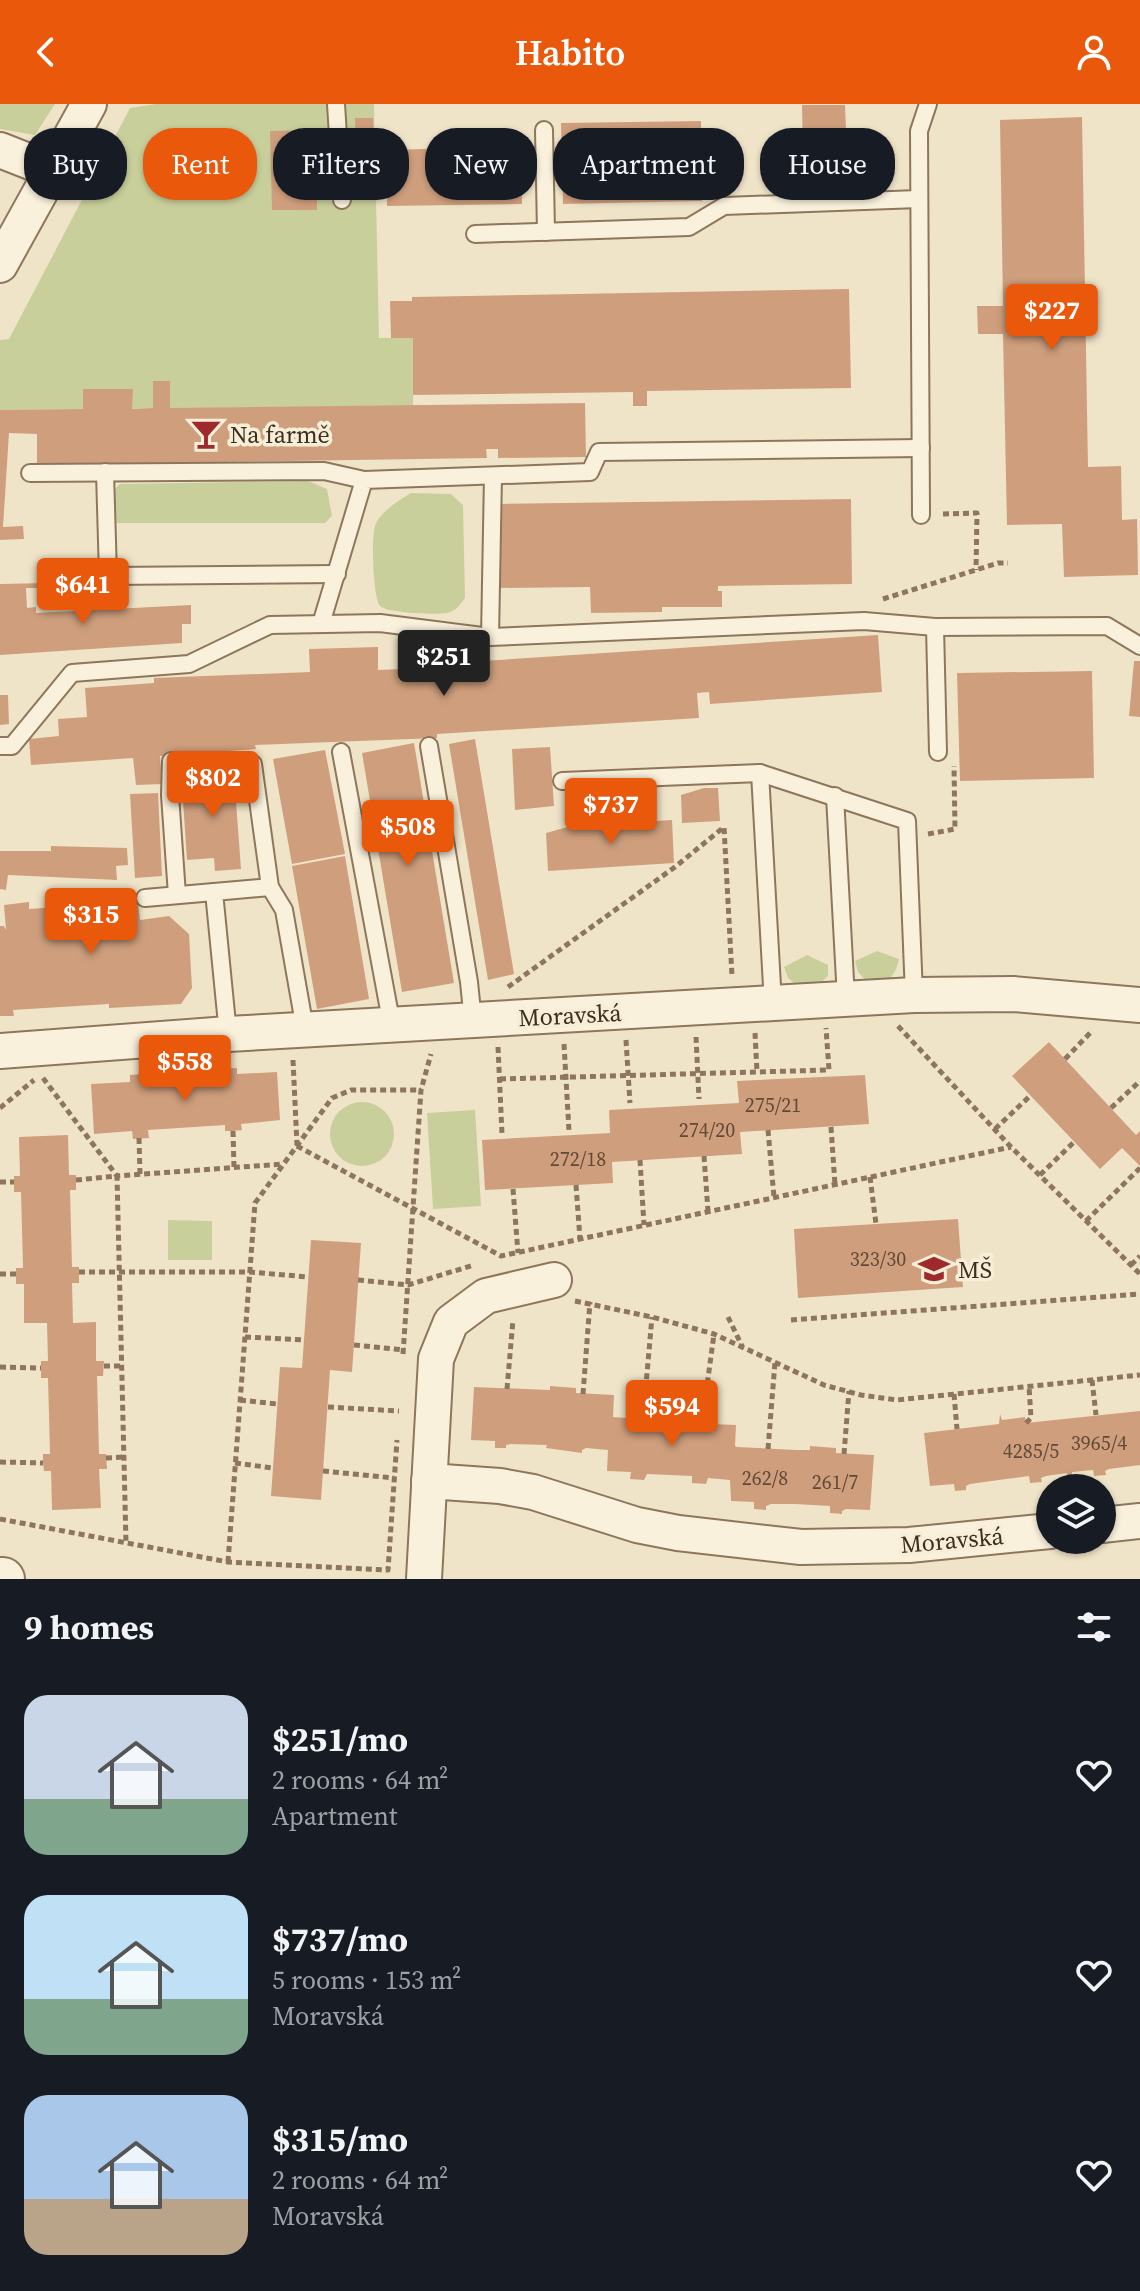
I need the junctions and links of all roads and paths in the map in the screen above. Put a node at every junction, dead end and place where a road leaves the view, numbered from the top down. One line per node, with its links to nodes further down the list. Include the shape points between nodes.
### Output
1 (89, 104): 4 (street)
2 (336, 104): 5 (lane)
3 (928, 104): 9 (lane, via 919,131)
4 (75, 128)
5 (338, 128)
6 (544, 130): 11 (lane)
7 (0, 150): 8 (street)
8 (24, 159)
9 (919, 199): 11 (lane, via 724,206 689,227); 14 (lane)
10 (35, 200): 13 (street)
11 (546, 232): 12 (lane)
12 (475, 234)
13 (0, 265)
14 (921, 448): 17 (lane, via 599,452 590,472); 19 (lane)
15 (105, 472): 16 (lane); 18 (lane, via 324,471); 23 (lane)
16 (30, 473)
17 (493, 476): 18 (lane); 28 (lane)
18 (364, 480): 22 (lane)
19 (921, 515): 21 (path, via 977,513)
20 (1008, 563): 21 (path)
21 (976, 570): 25 (path, via 881,600)
22 (337, 574): 23 (lane); 26 (lane)
23 (108, 576): 24 (lane)
24 (62, 581)
25 (864, 621): 27 (lane); 28 (lane)
26 (321, 624): 28 (lane, via 380,623); 30 (lane, via 270,625 189,664 72,673 12,746)
27 (935, 627): 29 (lane, via 1107,626); 33 (lane)
28 (490, 637)
29 (1140, 646)
30 (0, 746)
31 (429, 746): 47 (lane, via 469,982)
32 (341, 752): 49 (lane)
33 (938, 752)
34 (171, 761): 41 (lane)
35 (253, 764): 39 (lane)
36 (760, 773): 37 (lane); 38 (lane); 46 (lane)
37 (562, 781)
38 (835, 796): 43 (lane, via 907,821); 45 (lane)
39 (270, 887): 40 (lane); 55 (lane, via 284,910)
40 (214, 892): 41 (lane); 54 (lane)
41 (177, 895): 42 (lane)
42 (145, 898)
43 (914, 995): 44 (street, Moravská, via 1013,994); 45 (street, Moravská)
44 (1140, 1005)
45 (836, 1008): 46 (street, Moravská); 60 (path, via 829,1070)
46 (754, 1010): 47 (street, Moravská); 47 (path, via 724,827 497,994); 60 (path)
47 (485, 1020): 49 (street, Moravská); 65 (path)
48 (897, 1025): 74 (path)
49 (392, 1026): 55 (street, Moravská)
50 (696, 1026): 62 (path)
51 (1094, 1029): 58 (path)
52 (626, 1030): 63 (path)
53 (564, 1033): 64 (path)
54 (228, 1034): 55 (street, Moravská); 57 (street, Moravská)
55 (299, 1038): 81 (path)
56 (434, 1042): 67 (path)
57 (0, 1051)
58 (1065, 1059)
59 (49, 1069): 61 (path)
60 (757, 1072): 62 (path)
61 (41, 1074): 71 (path); 90 (path)
62 (698, 1074): 63 (path); 69 (path)
63 (628, 1075): 64 (path); 70 (path)
64 (566, 1077): 65 (path); 77 (path)
65 (500, 1079): 78 (path)
66 (1140, 1081): 72 (path)
67 (421, 1090): 81 (path, via 351,1090 332,1098); 99 (path)
68 (1030, 1096): 74 (path)
69 (699, 1099)
70 (630, 1103)
71 (0, 1108)
72 (1111, 1108)
73 (831, 1127): 96 (path)
74 (995, 1129): 82 (path)
75 (768, 1130): 98 (path)
76 (233, 1131): 86 (path)
77 (569, 1131)
78 (502, 1134)
79 (139, 1138): 88 (path)
80 (1074, 1142): 89 (path)
81 (297, 1146): 85 (path); 99 (path)
82 (1011, 1147): 89 (path); 91 (path)
83 (704, 1156): 100 (path)
84 (640, 1160): 103 (path)
85 (283, 1164): 86 (path); 110 (path, via 255,1203)
86 (234, 1167): 88 (path)
87 (1140, 1168): 101 (path)
88 (140, 1174): 90 (path)
89 (1040, 1175): 101 (path)
90 (117, 1176): 92 (path); 108 (path)
91 (870, 1177): 96 (path); 102 (path)
92 (76, 1180)
93 (0, 1182): 94 (path)
94 (14, 1182)
95 (576, 1185): 104 (path)
96 (835, 1185): 98 (path)
97 (513, 1189): 105 (path)
98 (774, 1197): 100 (path)
99 (412, 1210): 105 (path, via 501,1256); 116 (path)
100 (708, 1211): 103 (path)
101 (1086, 1221): 107 (path)
102 (876, 1224)
103 (644, 1225): 104 (path)
104 (580, 1239): 105 (path)
105 (518, 1253)
106 (1140, 1256): 107 (path)
107 (1131, 1265): 113 (path)
108 (119, 1270): 109 (path); 110 (path); 134 (path)
109 (79, 1272)
110 (250, 1272): 114 (path); 125 (path)
111 (0, 1274): 112 (path)
112 (16, 1274)
113 (1140, 1274)
114 (308, 1277)
115 (358, 1280): 116 (path)
116 (408, 1285): 129 (path)
117 (558, 1290): 119 (path); 130 (street, via 486,1296 451,1322)
118 (1140, 1294): 123 (path)
119 (590, 1302): 121 (path); 142 (path)
120 (514, 1307): 140 (path)
121 (652, 1317): 124 (path); 150 (path)
122 (728, 1317): 128 (path)
123 (791, 1320)
124 (714, 1334): 128 (path); 151 (path)
125 (245, 1337): 126 (path); 145 (path)
126 (304, 1340)
127 (354, 1345): 129 (path)
128 (743, 1347): 131 (path)
129 (403, 1350): 130 (path); 132 (path)
130 (436, 1359): 166 (street)
131 (775, 1362): 141 (path); 156 (path)
132 (402, 1365)
133 (104, 1366): 134 (path)
134 (121, 1366): 158 (path)
135 (0, 1367): 136 (path)
136 (41, 1368)
137 (1140, 1375): 138 (path)
138 (1092, 1380): 139 (path); 149 (path)
139 (1029, 1386): 143 (path); 152 (path, via 1031,1418)
140 (507, 1389)
141 (849, 1391): 143 (path, via 897,1400); 157 (path)
142 (583, 1394)
143 (954, 1394): 154 (path)
144 (400, 1396): 148 (path)
145 (240, 1400): 146 (path); 162 (path)
146 (277, 1404)
147 (328, 1407): 148 (path)
148 (399, 1411): 153 (path)
149 (1096, 1415)
150 (643, 1419)
151 (702, 1423)
152 (1026, 1423)
153 (398, 1425)
154 (957, 1429)
155 (397, 1438): 165 (path)
156 (768, 1449)
157 (844, 1454)
158 (124, 1457): 159 (path); 171 (path)
159 (106, 1458)
160 (0, 1462): 161 (path)
161 (43, 1463)
162 (235, 1463): 163 (path); 172 (path)
163 (273, 1468)
164 (323, 1471): 165 (path)
165 (394, 1478): 166 (path); 172 (path, via 388,1570)
166 (429, 1481): 170 (street, Moravská, via 533,1492 678,1533 801,1547 909,1545); 173 (street)
167 (0, 1519): 171 (path)
168 (1140, 1521): 169 (street)
169 (1116, 1524)
170 (1036, 1532)
171 (126, 1543): 172 (path)
172 (228, 1562)
173 (424, 1579)

